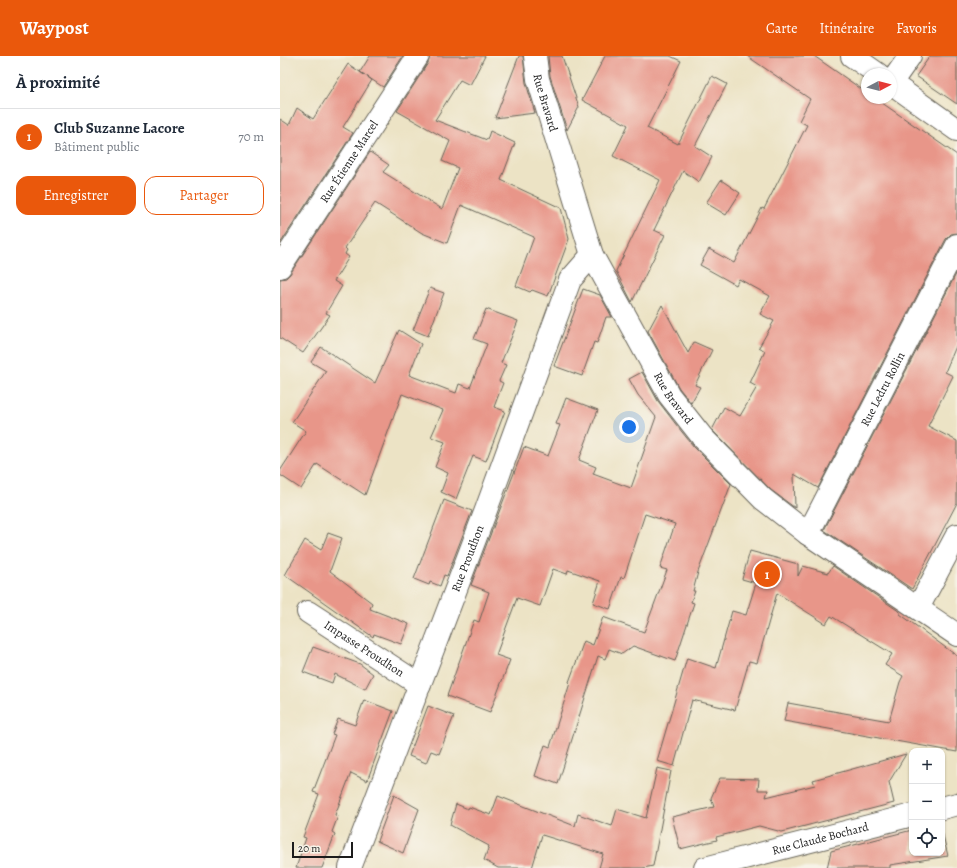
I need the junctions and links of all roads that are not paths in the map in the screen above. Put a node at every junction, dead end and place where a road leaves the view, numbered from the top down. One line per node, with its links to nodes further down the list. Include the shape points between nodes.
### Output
1 (418, 56): 11 (street, Rue Étienne Marcel)
2 (535, 56): 10 (street, Rue Bravard, via 538,79)
3 (852, 56): 5 (street)
4 (910, 56): 6 (street)
5 (869, 68)
6 (897, 74)
7 (897, 87): 8 (street)
8 (957, 130)
9 (957, 245): 12 (street, Rue Ledru Rollin)
10 (592, 255): 12 (street, Rue Bravard, via 669,395 703,438 763,499); 17 (street, Rue Proudhon, via 570,280)
11 (280, 267)
12 (808, 534): 14 (street, Rue Bravard)
13 (957, 535): 14 (street)
14 (918, 608): 16 (street, Rue Bravard)
15 (308, 612): 17 (street, Impasse Proudhon)
16 (957, 635)
17 (420, 685): 21 (street, Rue Proudhon)
18 (957, 804): 19 (street)
19 (945, 807)
20 (909, 816): 22 (street, Rue Claude Bochard)
21 (350, 868)
22 (705, 868)

